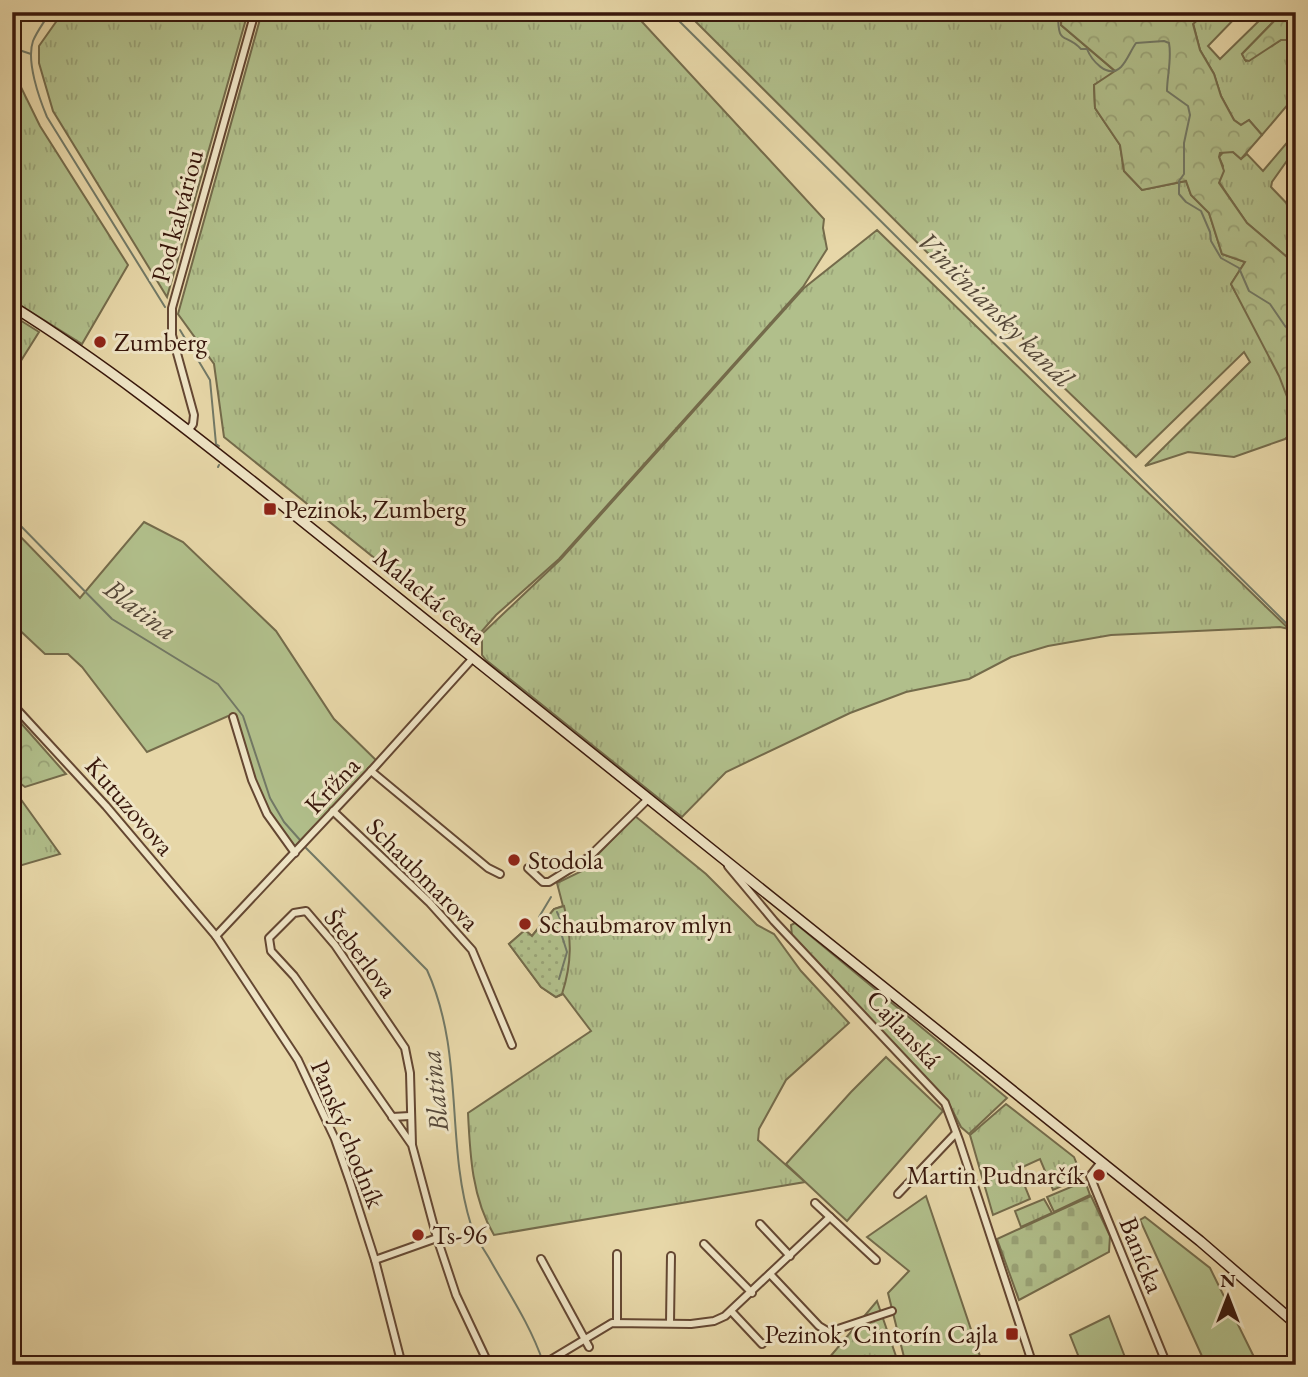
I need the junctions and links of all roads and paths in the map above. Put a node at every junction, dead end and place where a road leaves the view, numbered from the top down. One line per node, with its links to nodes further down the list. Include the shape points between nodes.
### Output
1 (255, 12): 3 (street, Pod kalváriou, via 173,308 172,335 194,415)
2 (12, 306): 3 (main road, Malacká cesta, via 100,364)
3 (188, 431): 4 (main road, Malacká cesta)
4 (473, 658): 7 (street, Krížna); 8 (main road, Malacká cesta)
5 (12, 704): 16 (street, Kutuzovova)
6 (233, 717): 10 (street, via 267,814)
7 (371, 771): 9 (street, Krížna); 13 (street)
8 (648, 799): 11 (main road); 12 (street, via 590,858 549,883)
9 (333, 811): 10 (street, Krížna); 17 (street, Schaubmarova, via 429,902 472,950)
10 (295, 852): 16 (street, Krížna)
11 (725, 862): 14 (main road); 15 (street, Cajlanská)
12 (528, 868)
13 (500, 874)
14 (784, 909): 15 (street); 22 (main road)
15 (774, 921): 20 (street, Cajlanská, via 945,1103)
16 (216, 936): 33 (street, Panský chodník, via 311,1086 335,1139)
17 (512, 1045)
18 (410, 1116): 19 (street); 19 (street, Šteberlova, via 405,1048 335,945 306,911 293,913 269,938 271,951 294,976); 21 (street, Šteberlova)
19 (392, 1117): 21 (street, Šteberlova)
20 (956, 1133): 23 (street); 47 (street, Cajlanská)
21 (412, 1145): 27 (street, Šteberlova)
22 (1101, 1162): 41 (main road); 48 (street, Banícka, via 1090,1176)
23 (898, 1194)
24 (815, 1203): 25 (street)
25 (830, 1217): 31 (street); 34 (street)
26 (760, 1224): 31 (street)
27 (437, 1238): 33 (street); 45 (street, Šteberlova, via 456,1294)
28 (704, 1244): 36 (street)
29 (617, 1254): 39 (street)
30 (671, 1256): 40 (street)
31 (790, 1256): 35 (street)
32 (541, 1259): 42 (street)
33 (375, 1260): 44 (street, Panský chodník)
34 (876, 1260)
35 (770, 1274): 36 (street); 37 (street, via 829,1332)
36 (751, 1293): 38 (street)
37 (892, 1311)
38 (732, 1312): 40 (street, via 714,1321); 43 (street)
39 (617, 1323): 40 (street); 42 (street)
40 (670, 1323)
41 (1296, 1324)
42 (587, 1343): 46 (street)
43 (762, 1344)
44 (402, 1365)
45 (489, 1365)
46 (542, 1365)
47 (1033, 1365)
48 (1167, 1365)

